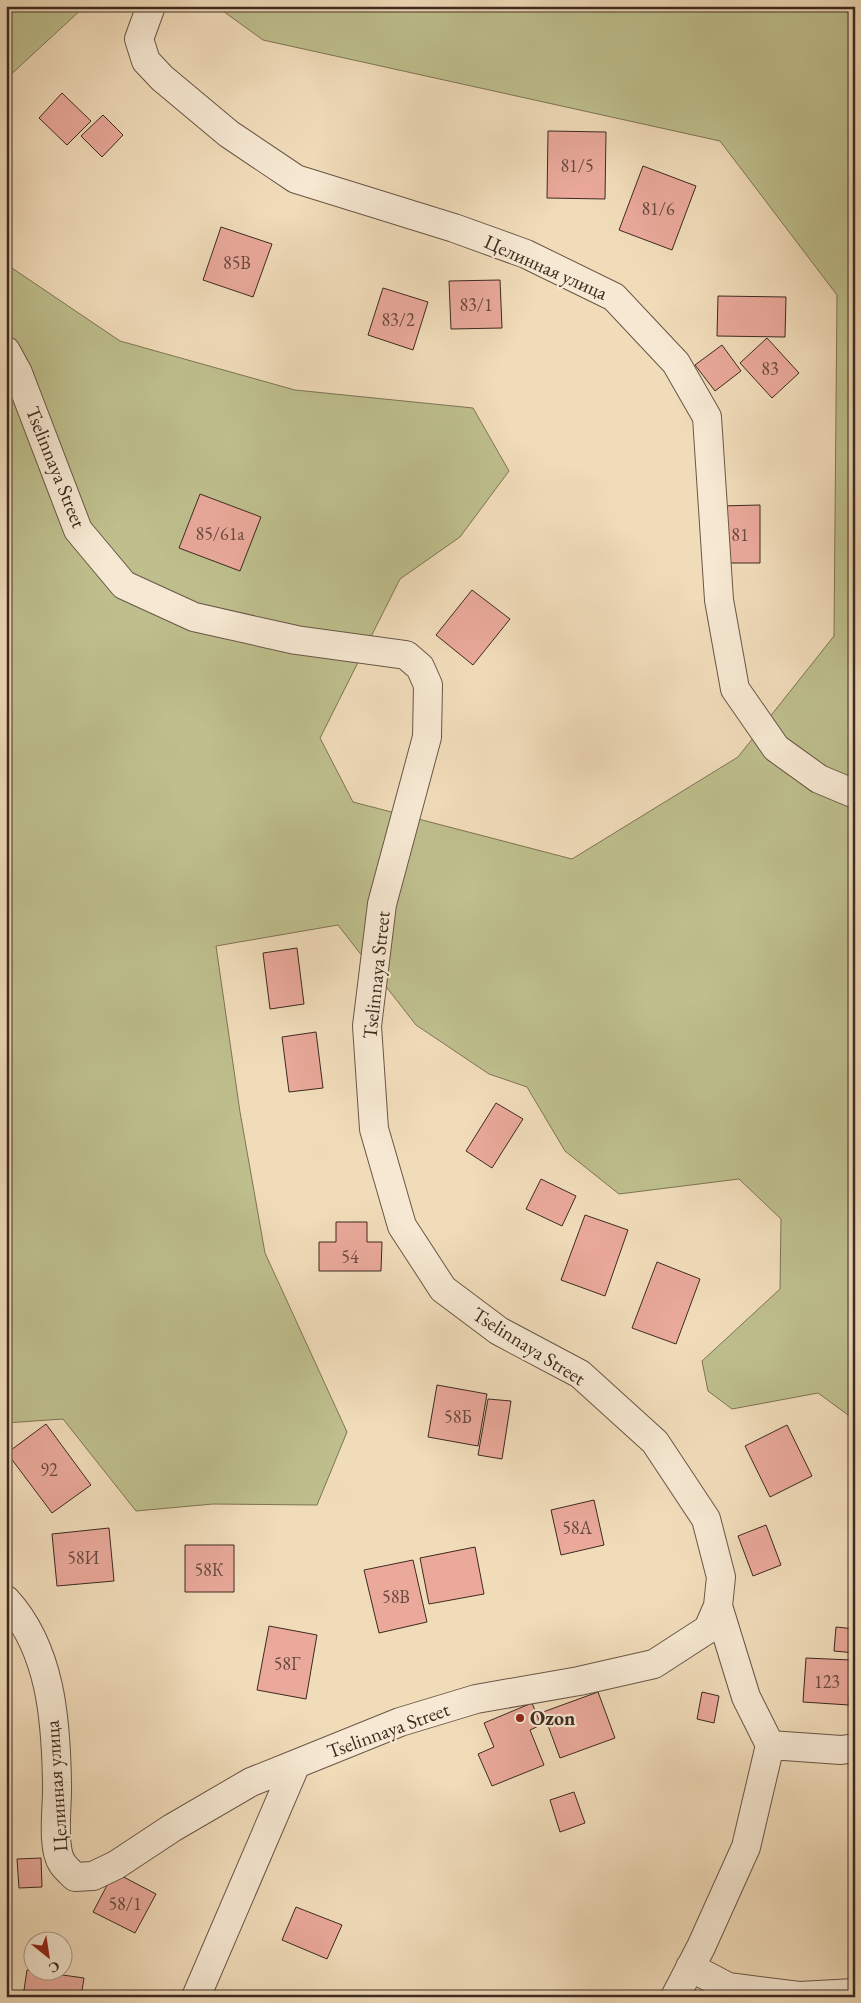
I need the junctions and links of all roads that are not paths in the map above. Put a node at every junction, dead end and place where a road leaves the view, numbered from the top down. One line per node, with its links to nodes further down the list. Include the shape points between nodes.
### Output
1 (151, 6): 3 (street, Целинная улица, via 139,39 146,62 229,134 296,179 526,254 614,297 676,363 707,417 719,600 735,689 776,748 820,778)
2 (6, 351): 5 (street, Tselinnaya Street, via 18,373 78,530 124,585 194,617 296,640 406,655 420,667 428,685 427,737 382,904 367,1026 374,1129 402,1226 443,1289 499,1331 580,1374 655,1442 706,1519 721,1577)
3 (855, 794)
4 (6, 1600): 8 (street, Целинная улица, via 37,1649 49,1684 57,1782 57,1842 61,1862 74,1877 92,1876 116,1865 251,1782)
5 (718, 1606): 6 (street, via 746,1697); 8 (street, Tselinnaya Street, via 708,1629 654,1664 476,1699 400,1722)
6 (770, 1745): 7 (street); 9 (street, via 746,1847)
7 (855, 1748)
8 (296, 1764): 11 (street)
9 (690, 1967): 10 (street, via 728,1987 799,1996); 12 (street)
10 (855, 1993)
11 (196, 1997)
12 (675, 1997)

